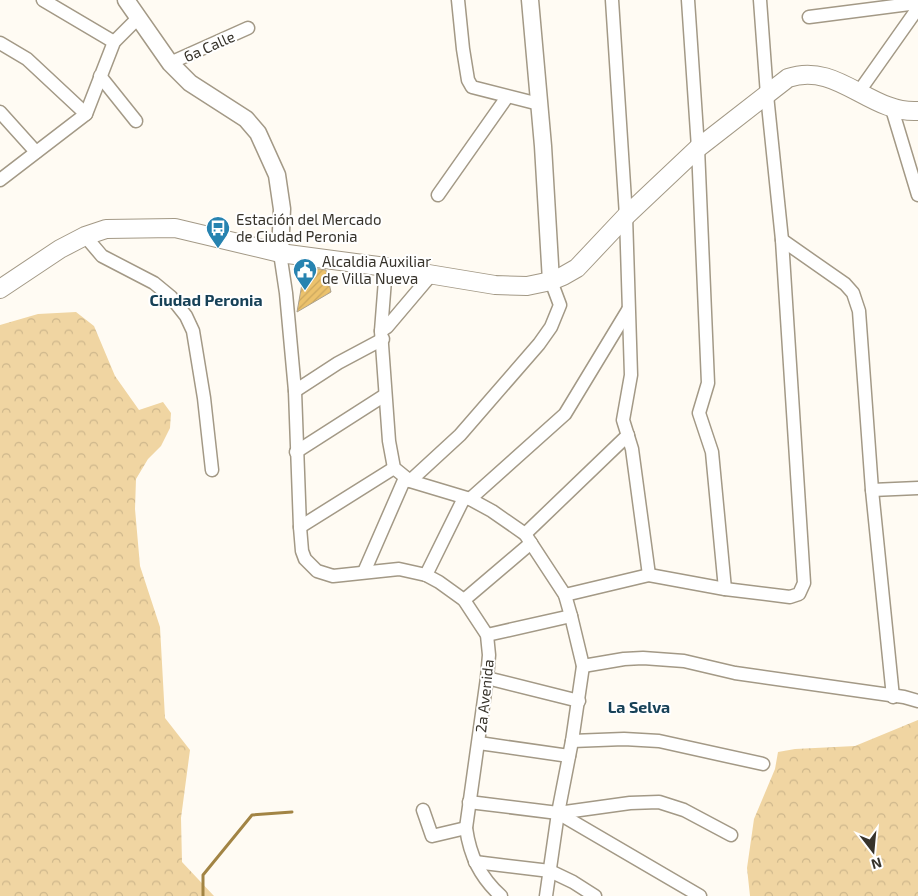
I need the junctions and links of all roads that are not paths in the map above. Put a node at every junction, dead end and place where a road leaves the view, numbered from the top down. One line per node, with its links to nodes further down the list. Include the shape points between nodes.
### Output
1 (44, 0): 13 (street)
2 (126, 0): 11 (street)
3 (458, 0): 19 (street, via 468,80 472,87)
4 (530, 0): 20 (street)
5 (612, 0): 31 (street)
6 (688, 0): 26 (street)
7 (760, 0): 18 (street)
8 (918, 3): 10 (street)
9 (918, 8): 17 (street)
10 (809, 17)
11 (138, 18): 13 (street); 15 (street)
12 (248, 28): 15 (street, 6a Calle)
13 (114, 42): 16 (street)
14 (0, 43): 23 (street, via 27,59)
15 (170, 63): 34 (street, via 190,83 246,119 258,133 277,175 282,209)
16 (100, 76): 23 (street); 25 (street)
17 (858, 93): 18 (main road, via 830,78 813,74 788,78); 21 (main road)
18 (767, 95): 26 (main road); 33 (street)
19 (507, 97): 20 (street); 29 (street)
20 (539, 104): 37 (street)
21 (892, 109): 22 (main road); 30 (street)
22 (918, 111)
23 (86, 114): 27 (street)
24 (2, 117): 27 (street)
25 (136, 121)
26 (698, 148): 31 (main road); 56 (street, via 708,382 699,413 712,452)
27 (36, 152): 28 (street)
28 (0, 180)
29 (438, 195)
30 (918, 195)
31 (626, 216): 37 (main road, via 577,268); 39 (street)
32 (85, 236): 34 (main road, via 106,229 175,228); 38 (main road, via 60,248); 46 (street, via 102,256 154,283 186,316 193,331)
33 (782, 240): 49 (street, via 827,270 853,293 859,311); 56 (street, via 804,583 799,594 790,597)
34 (280, 253): 35 (main road); 41 (street)
35 (386, 267): 36 (main road); 40 (street)
36 (431, 275): 37 (main road, via 495,285 527,286); 40 (street)
37 (551, 281): 47 (street, via 560,305 547,333 460,435)
38 (0, 289)
39 (628, 310): 43 (street, via 630,375 623,420); 50 (street, via 565,414)
40 (382, 335): 41 (street); 42 (street)
41 (295, 391): 44 (street)
42 (386, 395): 44 (street); 45 (street)
43 (628, 435): 52 (street); 55 (street)
44 (296, 452): 51 (street)
45 (394, 468): 47 (street); 51 (street)
46 (212, 470)
47 (408, 480): 50 (street); 53 (street)
48 (918, 488): 49 (street)
49 (872, 490): 63 (street)
50 (467, 499): 52 (street, via 492,511); 54 (street)
51 (300, 527): 53 (street, via 302,551 310,566 317,571 333,576)
52 (528, 539): 57 (street); 58 (street)
53 (364, 572): 54 (street, via 399,569)
54 (426, 575): 58 (street)
55 (648, 575): 56 (street); 57 (street)
56 (725, 589)
57 (565, 595): 59 (street)
58 (464, 600): 60 (street)
59 (571, 616): 60 (street); 61 (street)
60 (487, 635): 62 (street, 2a Avenida)
61 (583, 666): 63 (street, via 633,659 684,661 735,673); 64 (street)
62 (487, 678): 64 (street); 67 (street, 2a Avenida)
63 (892, 697): 65 (street)
64 (579, 701): 66 (street)
65 (918, 702)
66 (572, 742): 68 (street); 69 (street, via 659,741)
67 (479, 743): 68 (street); 70 (street, 2a Avenida)
68 (569, 756): 72 (street)
69 (763, 764)
70 (469, 802): 72 (street); 73 (street, 2a Avenida)
71 (422, 810): 73 (street, via 432,836)
72 (558, 813): 74 (street, via 659,802 684,810); 76 (street); 80 (street)
73 (466, 828): 75 (street, 2a Avenida)
74 (731, 835)
75 (475, 862): 76 (street); 77 (street, 2a Avenida, via 486,882)
76 (550, 871): 78 (street); 79 (street)
77 (501, 896)
78 (546, 896)
79 (595, 896)
80 (700, 896)

